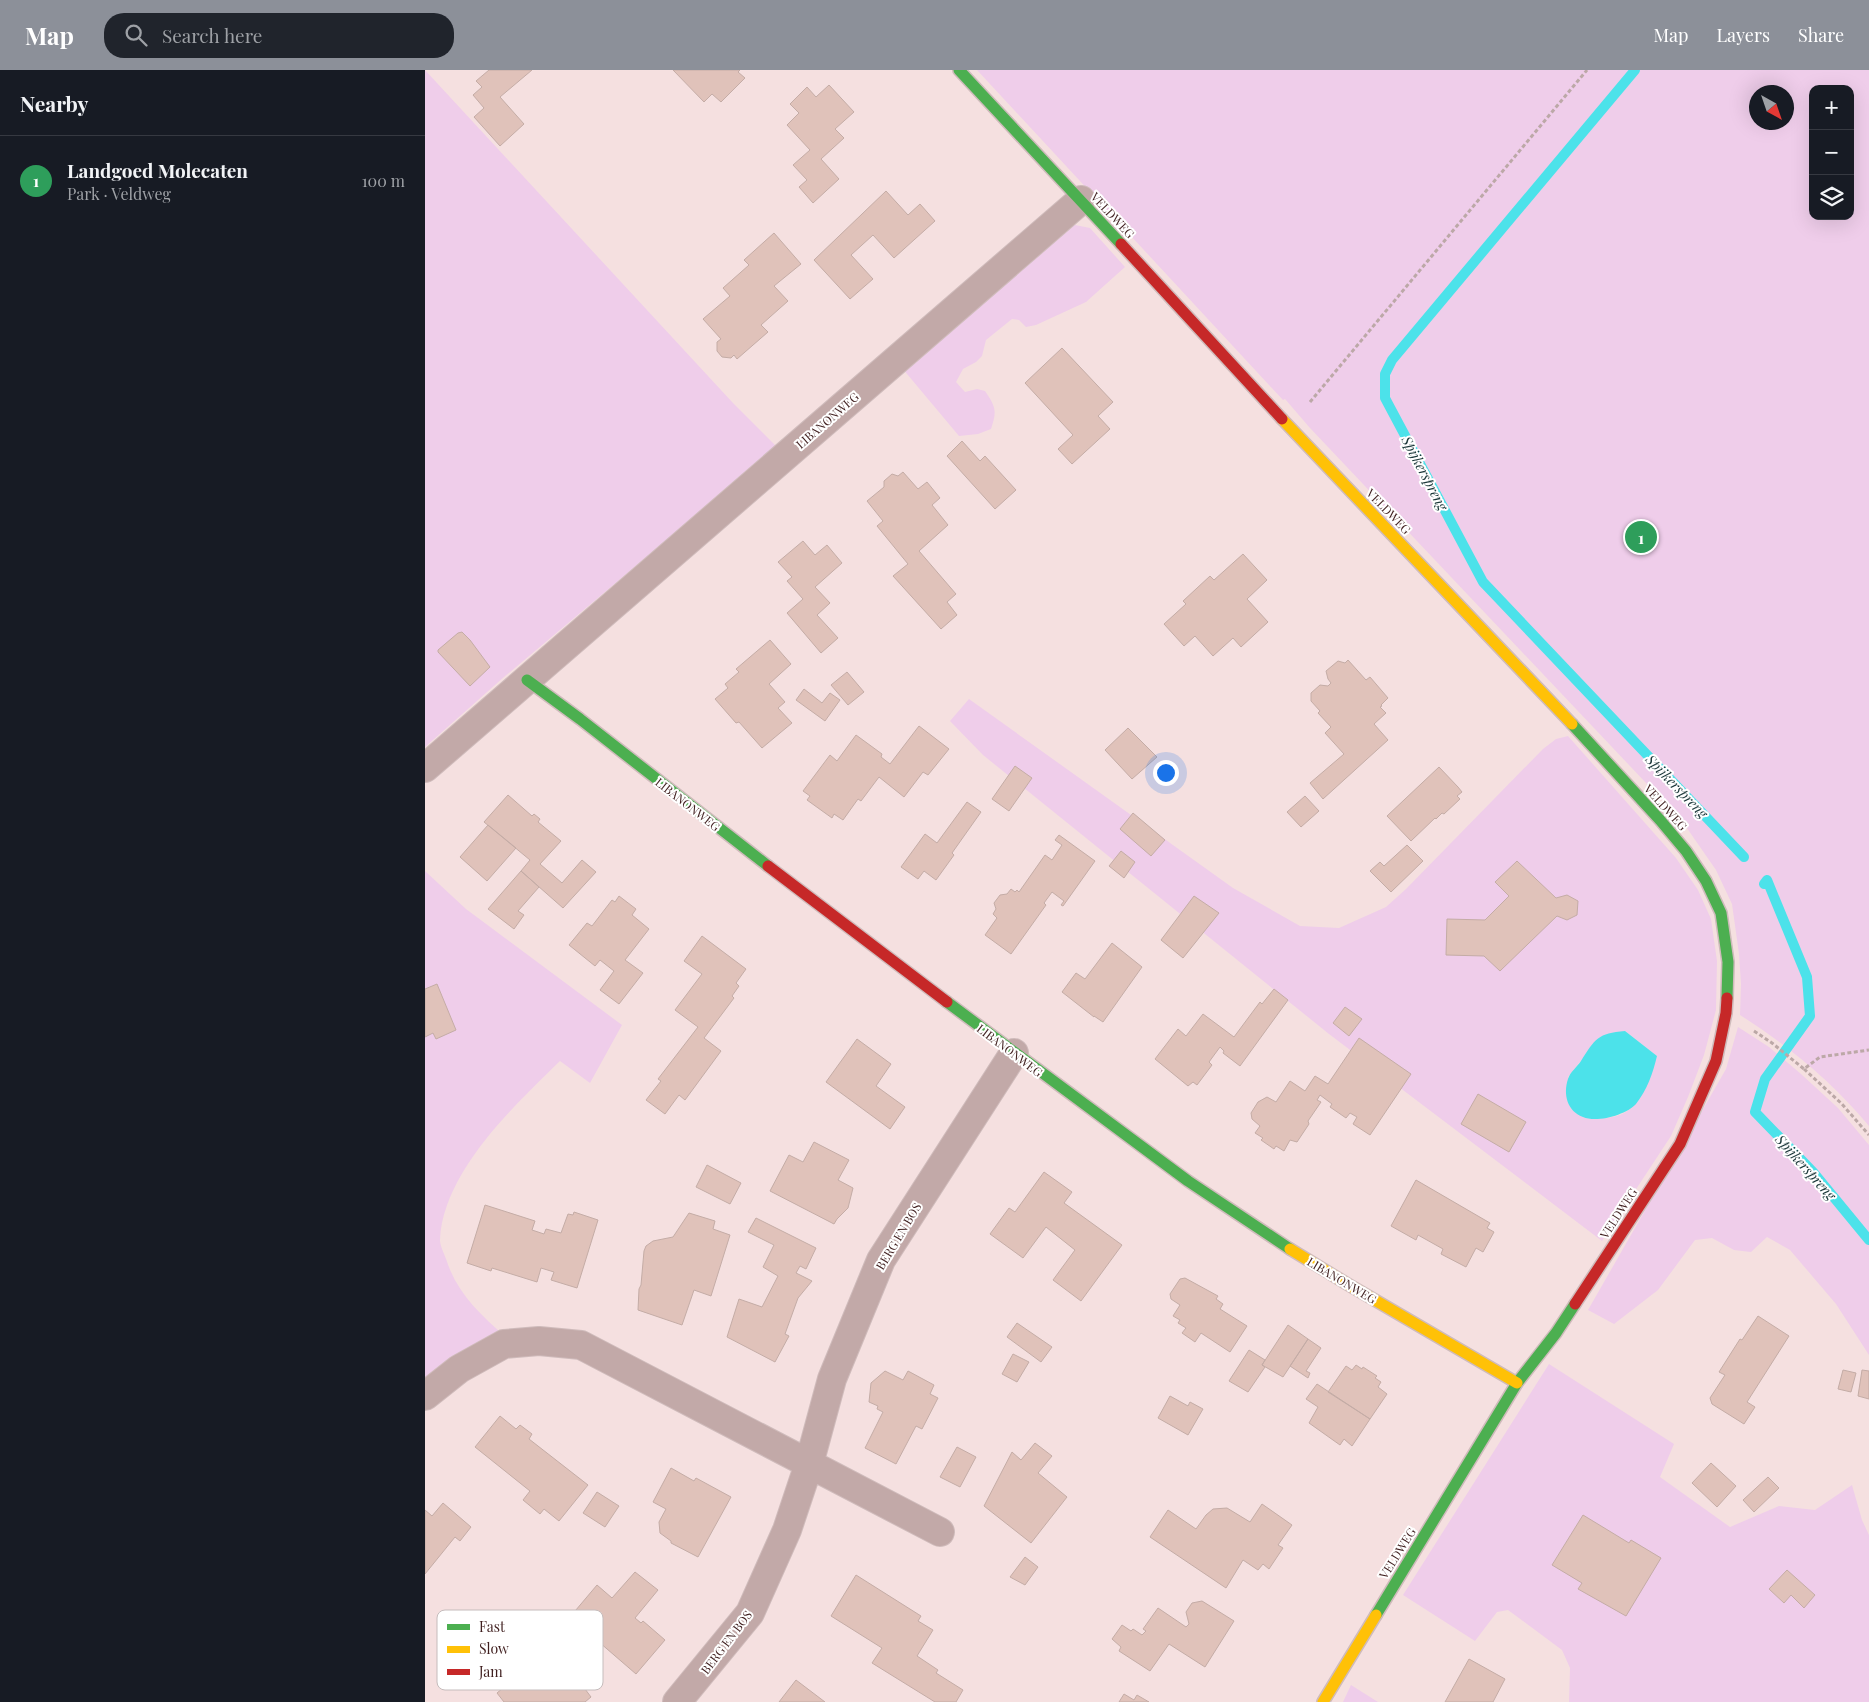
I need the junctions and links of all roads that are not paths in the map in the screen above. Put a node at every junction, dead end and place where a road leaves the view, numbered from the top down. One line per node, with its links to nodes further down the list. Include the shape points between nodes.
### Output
1 (959, 70): 2 (street, VELDWEG)
2 (1081, 200): 3 (street, LIBANONWEG); 6 (street, VELDWEG, via 1660,820 1701,873 1721,913 1728,962 1726,1013 1716,1061 1698,1103 1680,1144 1556,1333)
3 (527, 680): 4 (street, LIBANONWEG); 5 (street, LIBANONWEG)
4 (425, 768)
5 (1013, 1053): 6 (street, LIBANONWEG, via 1188,1181 1273,1238); 8 (street, BERG EN BOS, via 881,1260 832,1379)
6 (1517, 1383): 11 (street, VELDWEG)
7 (425, 1396): 8 (street, via 459,1369 505,1344 581,1345)
8 (809, 1464): 9 (street); 10 (street, BERG EN BOS, via 787,1530 750,1614)
9 (940, 1532)
10 (677, 1702)
11 (1323, 1702)

